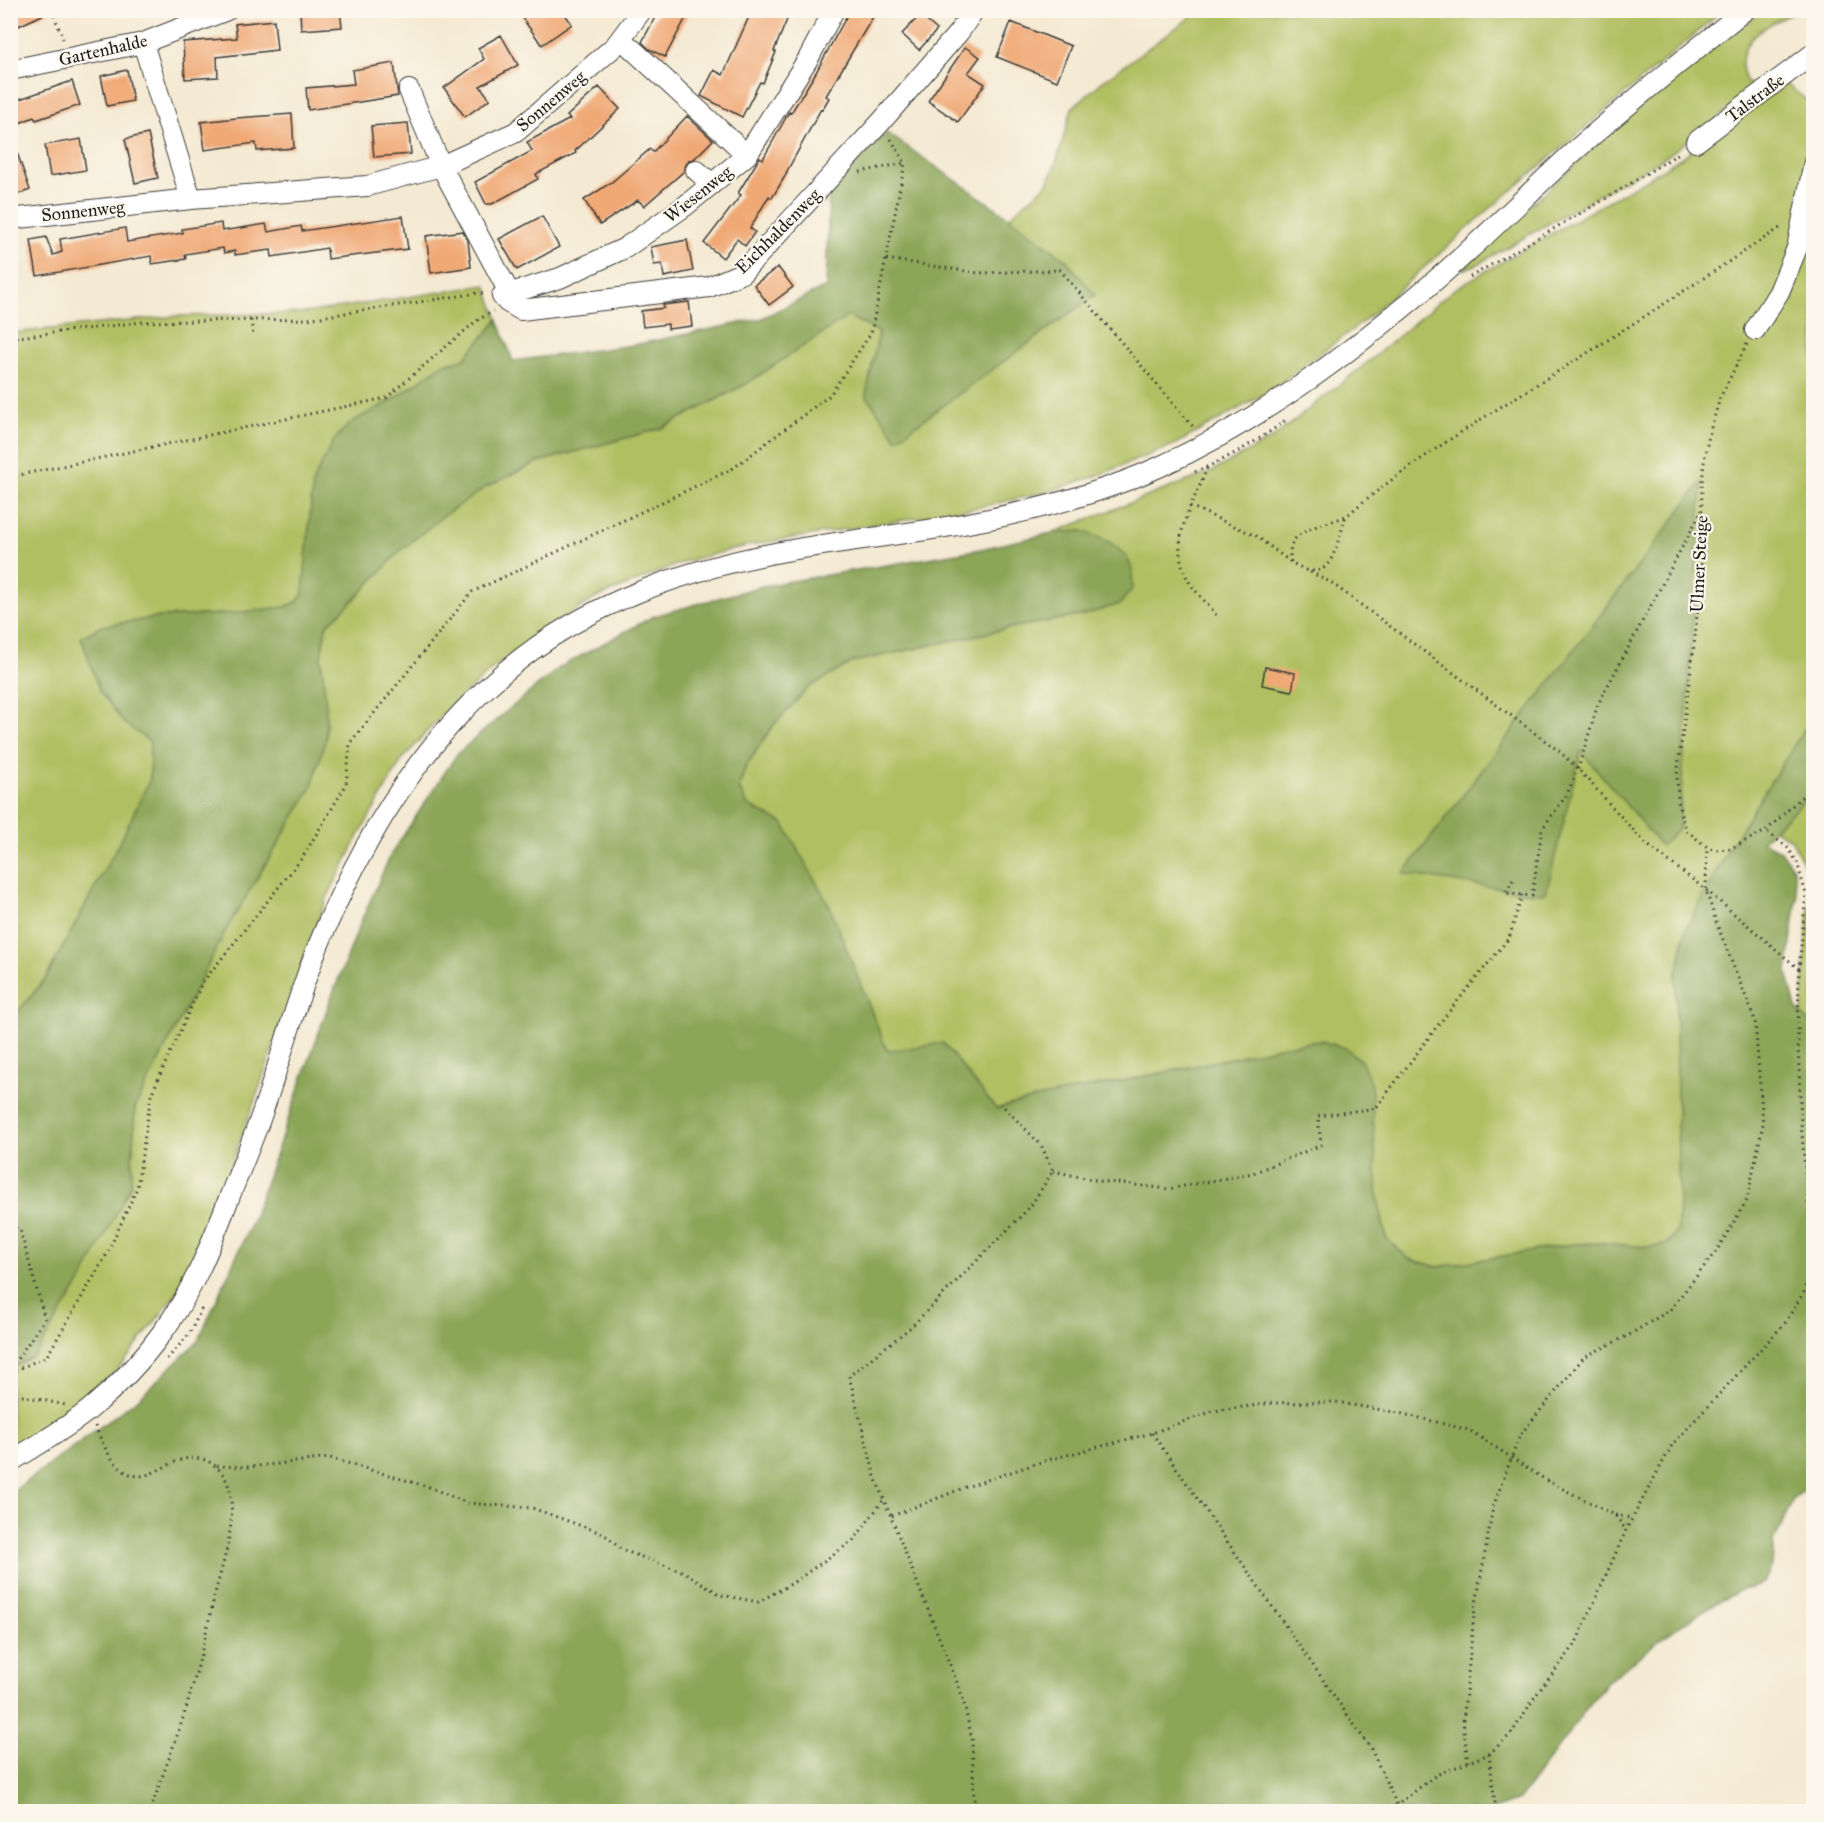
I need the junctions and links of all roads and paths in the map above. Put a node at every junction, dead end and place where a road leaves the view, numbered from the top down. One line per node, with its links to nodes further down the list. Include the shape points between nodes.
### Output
1 (52, 10): 10 (path)
2 (227, 10): 7 (street, Gartenhalde)
3 (642, 10): 18 (street, Sonnenweg, via 615,46 516,132)
4 (834, 10): 15 (street, Wiesenweg)
5 (974, 10): 13 (street, Eichhaldenweg)
6 (1745, 10): 33 (street, via 1629,104 1389,319 1265,409)
7 (143, 43): 10 (street, Gartenhalde); 22 (street)
8 (630, 47): 15 (street)
9 (1814, 53): 14 (street, Talstraße)
10 (71, 58): 11 (street, Gartenhalde)
11 (10, 70)
12 (409, 90): 18 (street)
13 (881, 122): 16 (path); 26 (street, Eichhaldenweg, via 742,273 709,287 522,310)
14 (1696, 142): 25 (path)
15 (747, 155): 21 (street, Wiesenweg)
16 (905, 162): 20 (path); 33 (path, via 886,259 979,273 1060,270)
17 (1814, 162): 23 (street)
18 (441, 166): 22 (street, Sonnenweg, via 367,186); 26 (street)
19 (696, 170): 21 (street)
20 (859, 172)
21 (712, 184): 26 (street, Wiesenweg, via 625,248)
22 (191, 200): 24 (street, Sonnenweg)
23 (1804, 213): 29 (street, via 1797,248 1779,292); 39 (path, via 1450,438)
24 (10, 219)
25 (1462, 281)
26 (507, 297): 27 (path, via 478,293 307,318)
27 (251, 320): 30 (path); 31 (path, via 142,322)
28 (475, 322): 36 (path, via 386,398)
29 (1755, 330): 38 (path, Ulmer Steige, via 1720,398 1710,431)
30 (253, 336)
31 (10, 338)
32 (1296, 412): 34 (path, via 1268,434)
33 (1207, 444): 34 (path); 60 (street, via 1119,484 1070,500 962,525 791,550 662,582 555,633 502,673 455,718 414,767 376,825 316,953 258,1124 207,1254 164,1330)
34 (1208, 467): 35 (path); 37 (path)
35 (1188, 475)
36 (10, 477)
37 (1190, 506): 40 (path, via 1256,536); 42 (path, via 1182,526 1181,561 1197,593)
38 (1702, 510): 43 (path, via 1598,704); 46 (path, Ulmer Steige, via 1695,638 1677,775 1681,816 1687,831)
39 (1346, 515): 40 (path, via 1303,532 1289,551); 41 (path, via 1327,566 1316,571)
40 (1292, 563): 41 (path)
41 (1303, 570): 43 (path, via 1330,582)
42 (1218, 618)
43 (1578, 769): 48 (path, via 1645,843); 49 (path, via 1566,796 1542,829 1532,896)
44 (1814, 785): 45 (path)
45 (1766, 831): 46 (path, via 1729,849); 50 (path, via 1788,848 1803,878 1806,894)
46 (1707, 847): 48 (path)
47 (1513, 880): 49 (path, via 1505,893)
48 (1706, 890): 50 (path); 62 (path, via 1755,1020 1763,1124 1747,1200 1717,1250 1670,1310 1584,1358 1520,1435)
49 (1522, 895): 54 (path, via 1509,938 1376,1108 1318,1116 1321,1145 1253,1173 1169,1189)
50 (1799, 969): 68 (path, via 1797,1043 1810,1237 1804,1292 1785,1323 1672,1445)
51 (14, 1104): 53 (path)
52 (1001, 1104): 54 (path, via 1041,1145)
53 (10, 1108)
54 (1053, 1171): 65 (path, via 1030,1207 943,1295 849,1376)
55 (10, 1226): 58 (path, via 20,1230 45,1318)
56 (205, 1302): 57 (path, via 190,1333)
57 (162, 1365)
58 (10, 1369)
59 (10, 1396): 60 (path, via 24,1396)
60 (92, 1416): 63 (street); 64 (path, via 117,1467 132,1475 145,1476 190,1457)
61 (1152, 1433): 62 (path, via 1213,1411 1272,1403 1336,1402 1469,1430); 67 (path, via 1044,1461); 72 (path, via 1371,1749)
62 (1512, 1458): 66 (path, via 1549,1482); 71 (path, via 1493,1507 1474,1615 1463,1722)
63 (10, 1462)
64 (217, 1466): 65 (path, via 249,1467 330,1458 409,1480 467,1503 532,1509 603,1534 622,1550 684,1572 721,1595 758,1602 854,1540); 73 (path, via 226,1479 231,1499 226,1550 190,1696)
65 (884, 1499): 67 (path)
66 (1616, 1515): 68 (path); 69 (path)
67 (892, 1516): 74 (path, via 963,1695 972,1738)
68 (1632, 1518): 69 (path)
69 (1626, 1530): 70 (path, via 1575,1645 1511,1734)
70 (1489, 1754): 71 (path); 76 (path)
71 (1468, 1762): 72 (path, via 1436,1775)
72 (1397, 1805): 75 (path)
73 (150, 1812)
74 (971, 1812)
75 (1394, 1812)
76 (1497, 1812)

